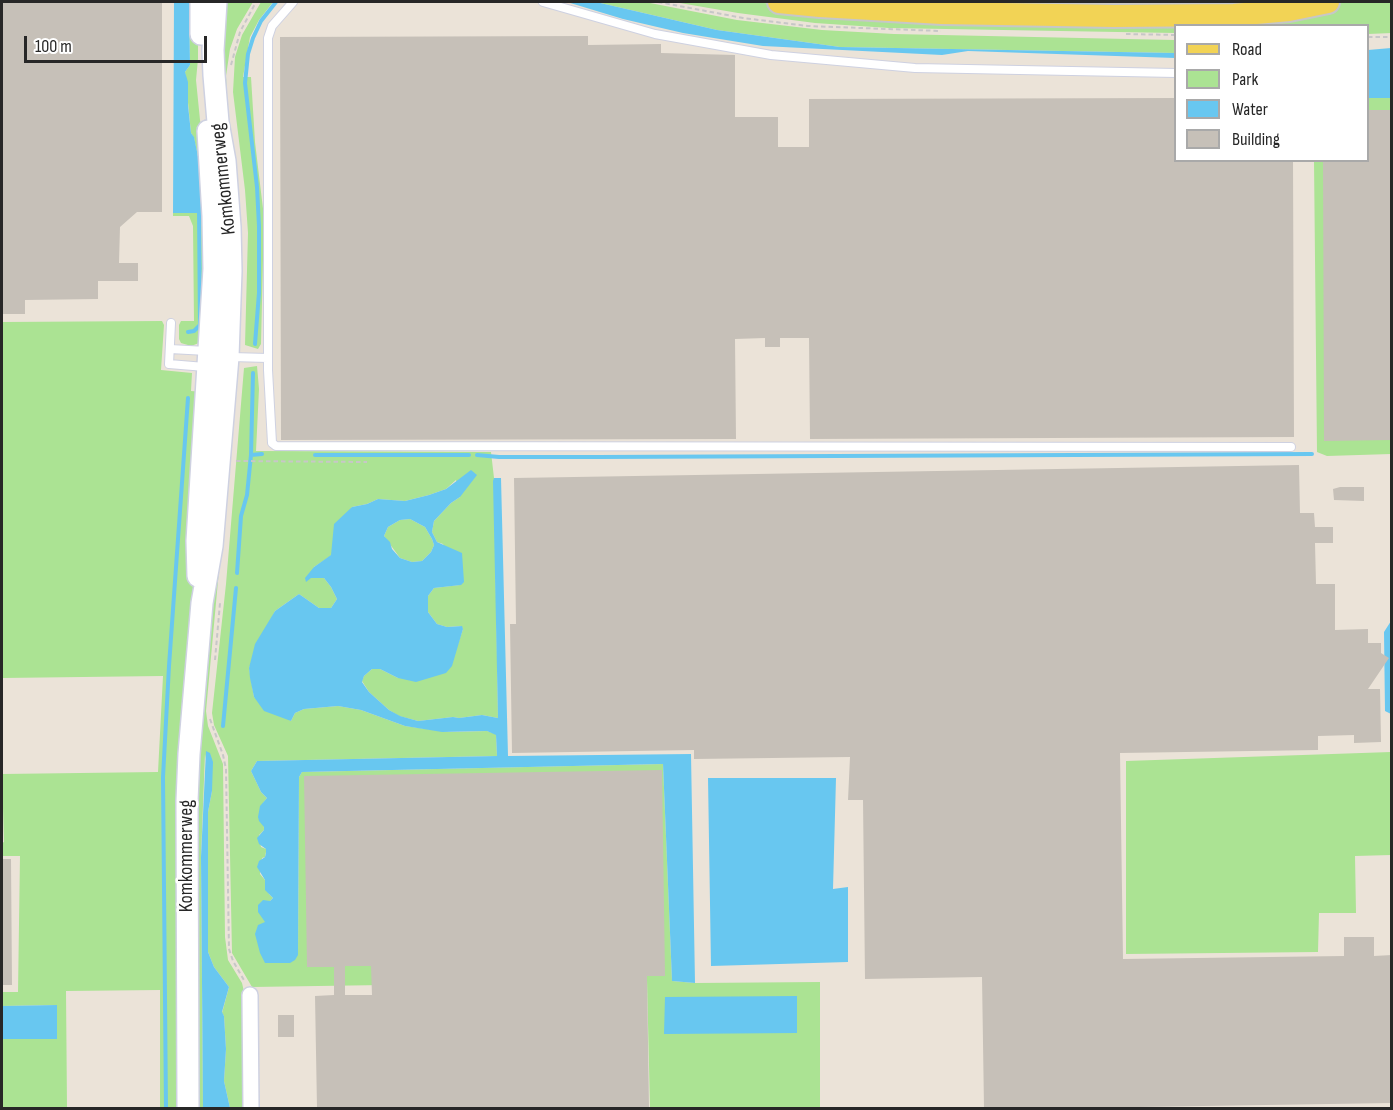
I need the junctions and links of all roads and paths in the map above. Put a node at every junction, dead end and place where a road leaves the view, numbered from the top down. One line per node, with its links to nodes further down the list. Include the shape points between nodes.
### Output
1 (201, 2): 14 (main road, Komkommerweg, via 214,226)
2 (216, 2): 14 (main road, Komkommerweg, via 214,75 230,227)
3 (293, 2): 15 (lane, via 272,26 268,38)
4 (543, 2): 11 (lane, via 655,34 771,55 915,68)
5 (779, 2): 8 (main road, via 942,13 1114,16 1234,15)
6 (1136, 2): 7 (main road)
7 (1237, 2)
8 (1328, 2)
9 (1369, 37): 10 (path)
10 (1392, 37)
11 (1174, 73)
12 (171, 323): 13 (lane)
13 (170, 349): 14 (lane); 14 (lane, via 169,364)
14 (215, 358): 15 (lane); 20 (main road, Komkommerweg, via 196,541 202,603 187,801)
15 (268, 358): 16 (lane, via 272,443 276,446)
16 (1292, 447)
17 (233, 460): 18 (path)
18 (367, 462)
19 (250, 995): 21 (street)
20 (188, 1108)
21 (250, 1108)

